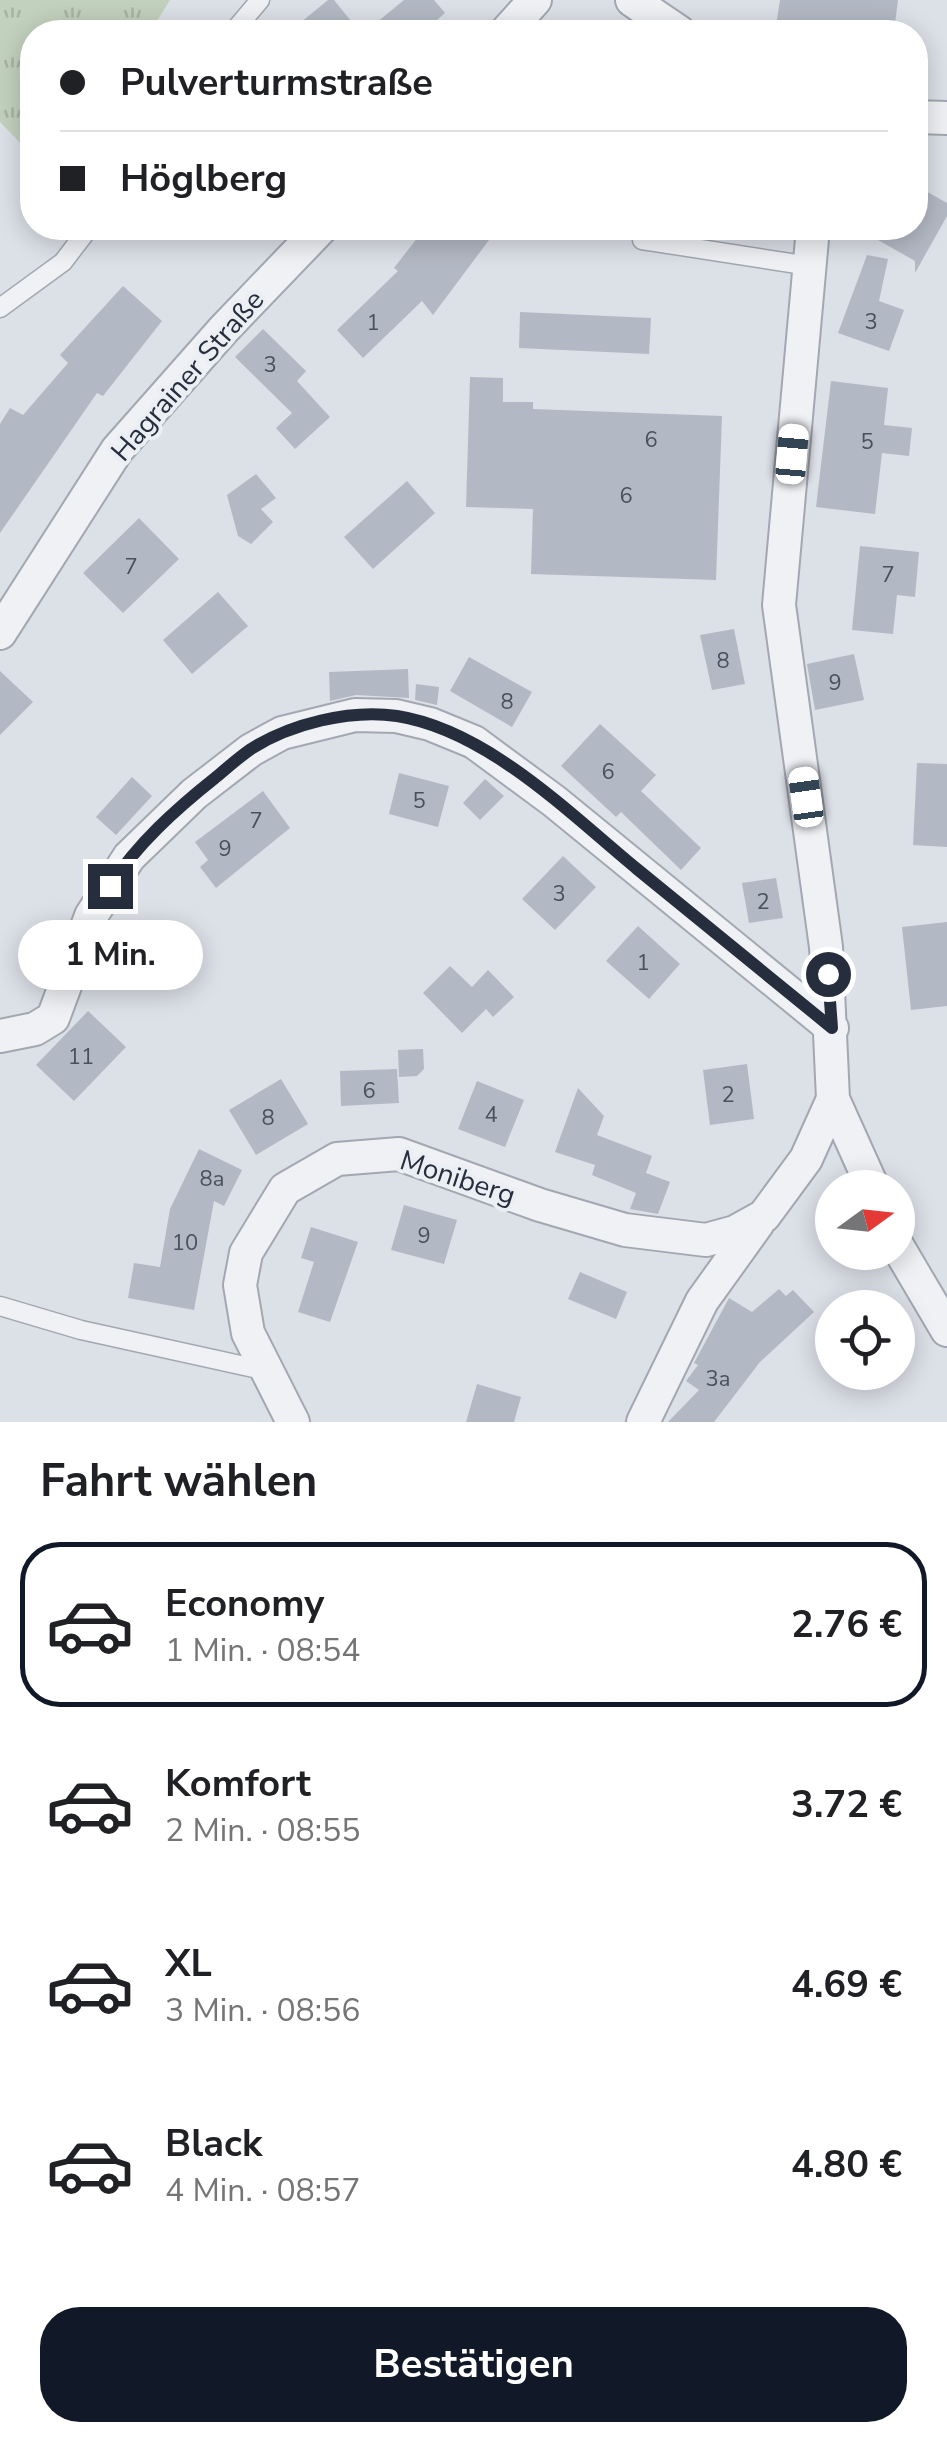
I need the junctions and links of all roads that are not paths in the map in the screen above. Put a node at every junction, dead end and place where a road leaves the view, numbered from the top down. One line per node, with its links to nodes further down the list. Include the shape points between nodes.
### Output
1 (260, 0): 4 (lane)
2 (535, 0): 5 (street)
3 (632, 0): 6 (street)
4 (243, 20)
5 (517, 20)
6 (661, 20)
7 (79, 240): 12 (lane, via 63,262)
8 (309, 240): 13 (street, Hagrainer Straße, via 117,450)
9 (642, 240): 11 (lane)
10 (812, 240): 11 (street)
11 (810, 266): 14 (street, via 778,604)
12 (0, 308)
13 (0, 633)
14 (832, 1028): 15 (street, via 474,742 430,724 355,714 282,733 194,794 129,856 91,916 53,1018); 16 (street)
15 (0, 1036)
16 (832, 1099): 17 (street); 18 (street, Moniberg, via 806,1160)
17 (865, 1170)
18 (764, 1216): 22 (street, Moniberg, via 706,1240 625,1230 399,1154 337,1159 286,1189 246,1253 240,1285 248,1333); 24 (street, Moniberg, via 702,1301)
19 (912, 1270): 21 (street)
20 (0, 1306): 22 (lane)
21 (947, 1330)
22 (267, 1371): 23 (street, Moniberg)
23 (293, 1422)
24 (643, 1422)

